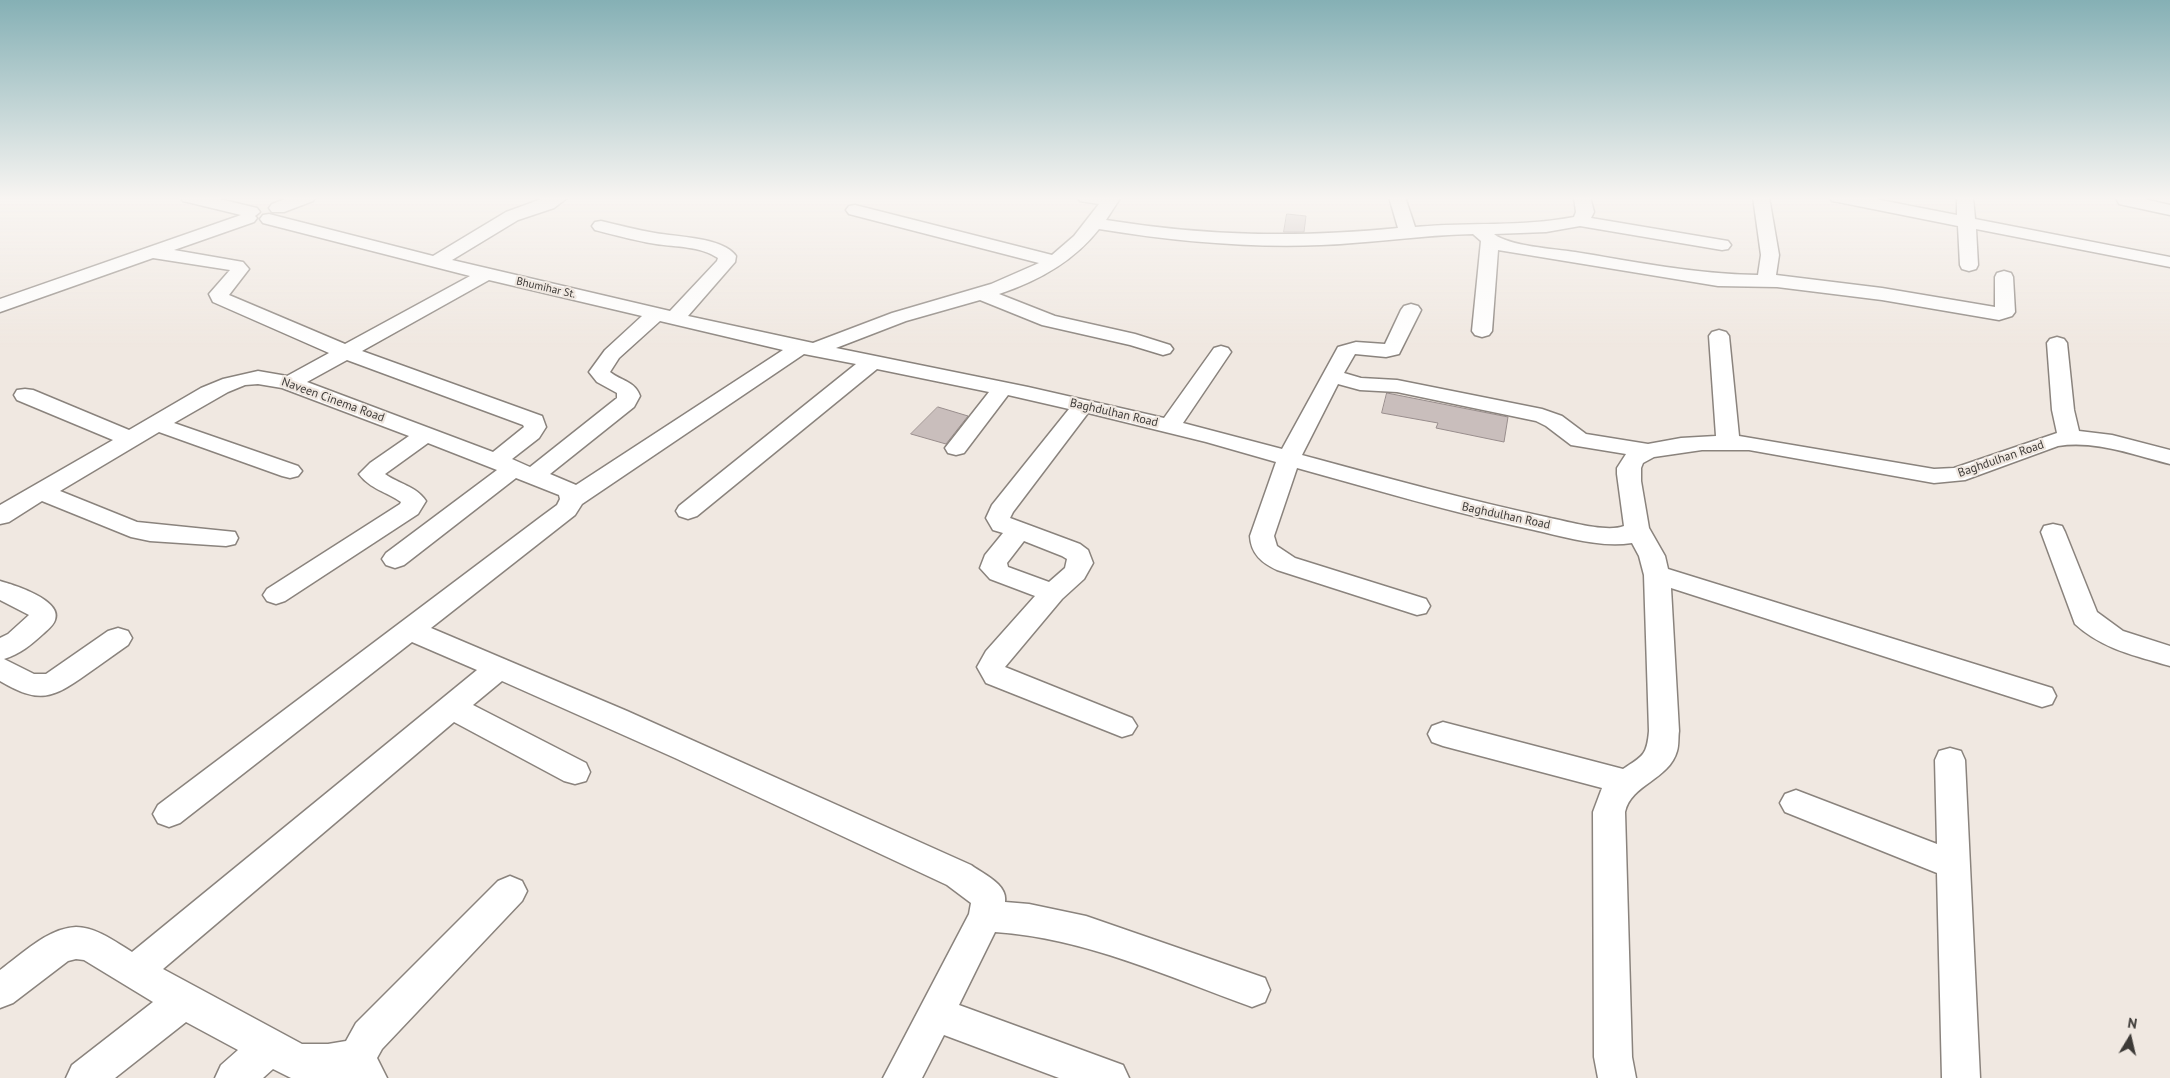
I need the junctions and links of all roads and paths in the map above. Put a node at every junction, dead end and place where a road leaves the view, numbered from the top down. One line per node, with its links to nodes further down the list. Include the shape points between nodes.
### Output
1 (164, 247): 12 (street)
2 (387, 247): 14 (street, Bhumihar St.)
3 (460, 247): 14 (street)
4 (707, 247): 25 (street, via 723,252 727,256 726,262)
5 (1003, 247): 13 (street)
6 (1071, 247): 13 (street)
7 (1484, 247): 26 (street)
8 (1511, 247): 19 (street, via 1694,277)
9 (1769, 247): 19 (street)
10 (1968, 247): 16 (street)
11 (2095, 247): 15 (street)
12 (152, 252): 22 (street); 32 (street, via 236,266 240,269 237,276 222,289 220,298)
13 (1054, 260): 21 (street, via 1040,270)
14 (436, 262): 17 (street, Bhumihar St.)
15 (2170, 262)
16 (1969, 265)
17 (487, 274): 25 (street, Bhumihar St.); 32 (street)
18 (2004, 277): 19 (street, via 2006,306 2005,312 1999,314 1882,294)
19 (1766, 281)
20 (0, 289): 22 (street)
21 (980, 293): 30 (street); 31 (street, via 1049,321)
22 (26, 296): 23 (street)
23 (0, 306)
24 (1411, 310): 35 (street, via 1392,350 1350,348)
25 (666, 315): 28 (street, Bhumihar St.); 50 (street, via 612,354 600,372 604,378 627,390 630,396 626,402)
26 (1482, 332)
27 (1719, 336): 45 (street)
28 (766, 340): 30 (street, Baghdulhan Road)
29 (2056, 344): 43 (street)
30 (807, 349): 34 (street, Baghdulhan Road); 53 (street)
31 (1163, 349)
32 (345, 352): 36 (street); 50 (street, via 534,421)
33 (1221, 352): 41 (street)
34 (872, 362): 37 (street, Baghdulhan Road); 54 (street)
35 (1331, 376): 47 (street, Baghdulhan Road, via 1542,416 1579,440); 49 (street)
36 (290, 383): 40 (street, Naveen Cinema Road, via 252,376 229,382); 42 (street, Naveen Cinema Road)
37 (1004, 388): 39 (street, Baghdulhan Road); 46 (street)
38 (25, 395): 44 (street)
39 (1083, 405): 41 (street, Baghdulhan Road); 57 (street, via 1001,510 998,518 1002,524)
40 (157, 424): 44 (street, Naveen Cinema Road); 51 (street)
41 (1170, 426): 49 (street, Baghdulhan Road)
42 (426, 434): 50 (street, Naveen Cinema Road); 64 (street, via 371,474 376,480 409,494 414,501 409,509)
43 (2069, 436): 45 (street, Baghdulhan Road, via 1957,475 1934,476 1774,446); 48 (street, Baghdulhan Road, via 2092,438)
44 (130, 440): 52 (street, Naveen Cinema Road)
45 (1728, 442): 47 (street, Baghdulhan Road)
46 (956, 448)
47 (1644, 450): 56 (street, via 1628,467)
48 (2170, 456)
49 (1289, 457): 56 (street, Baghdulhan Road, via 1451,504 1585,533 1630,536); 65 (street, via 1262,536 1263,546 1270,556)
50 (514, 468): 53 (street, Naveen Cinema Road); 60 (street)
51 (290, 471)
52 (41, 492): 55 (street, Naveen Cinema Road); 59 (street, via 131,529)
53 (571, 495): 66 (street, via 566,510)
54 (688, 510)
55 (0, 516)
56 (1636, 528): 61 (street, via 1652,556)
57 (1019, 531): 63 (street, via 994,561 993,568); 63 (street, via 1079,556 1080,563 1075,572)
58 (2053, 532): 69 (street, via 2085,617 2095,628)
59 (226, 538)
60 (395, 559)
61 (1657, 576): 72 (street); 78 (street, via 1664,731 1662,751 1650,768)
62 (0, 590): 68 (street, via 35,605 42,611 43,618 18,640)
63 (1053, 593): 74 (street, via 991,667 996,676)
64 (276, 595)
65 (1416, 606)
66 (409, 630): 71 (street); 80 (street)
67 (118, 638): 70 (street, via 53,684 32,685)
68 (0, 650)
69 (2170, 656)
70 (0, 668)
71 (498, 668): 73 (street); 83 (street, via 959,875 989,898)
72 (2042, 696)
73 (451, 707): 77 (street); 84 (street)
74 (1122, 726)
75 (1443, 734): 78 (street)
76 (1950, 760): 81 (street)
77 (575, 772)
78 (1627, 782): 95 (street, via 1613,796 1609,812 1613,1057)
79 (1796, 803): 81 (street)
80 (170, 814)
81 (1954, 866): 96 (street)
82 (510, 891): 90 (street, via 370,1036)
83 (986, 916): 85 (street, via 1029,919 1086,932); 88 (street)
84 (134, 972): 86 (street, via 91,946 76,943 58,948); 87 (street)
85 (1252, 990)
86 (0, 991)
87 (184, 1001): 89 (street); 91 (street)
88 (935, 1014): 93 (street); 94 (street)
89 (270, 1048): 90 (street, via 300,1063); 92 (street)
90 (363, 1067)
91 (85, 1078)
92 (234, 1078)
93 (902, 1078)
94 (1110, 1078)
95 (1617, 1078)
96 (1960, 1078)

